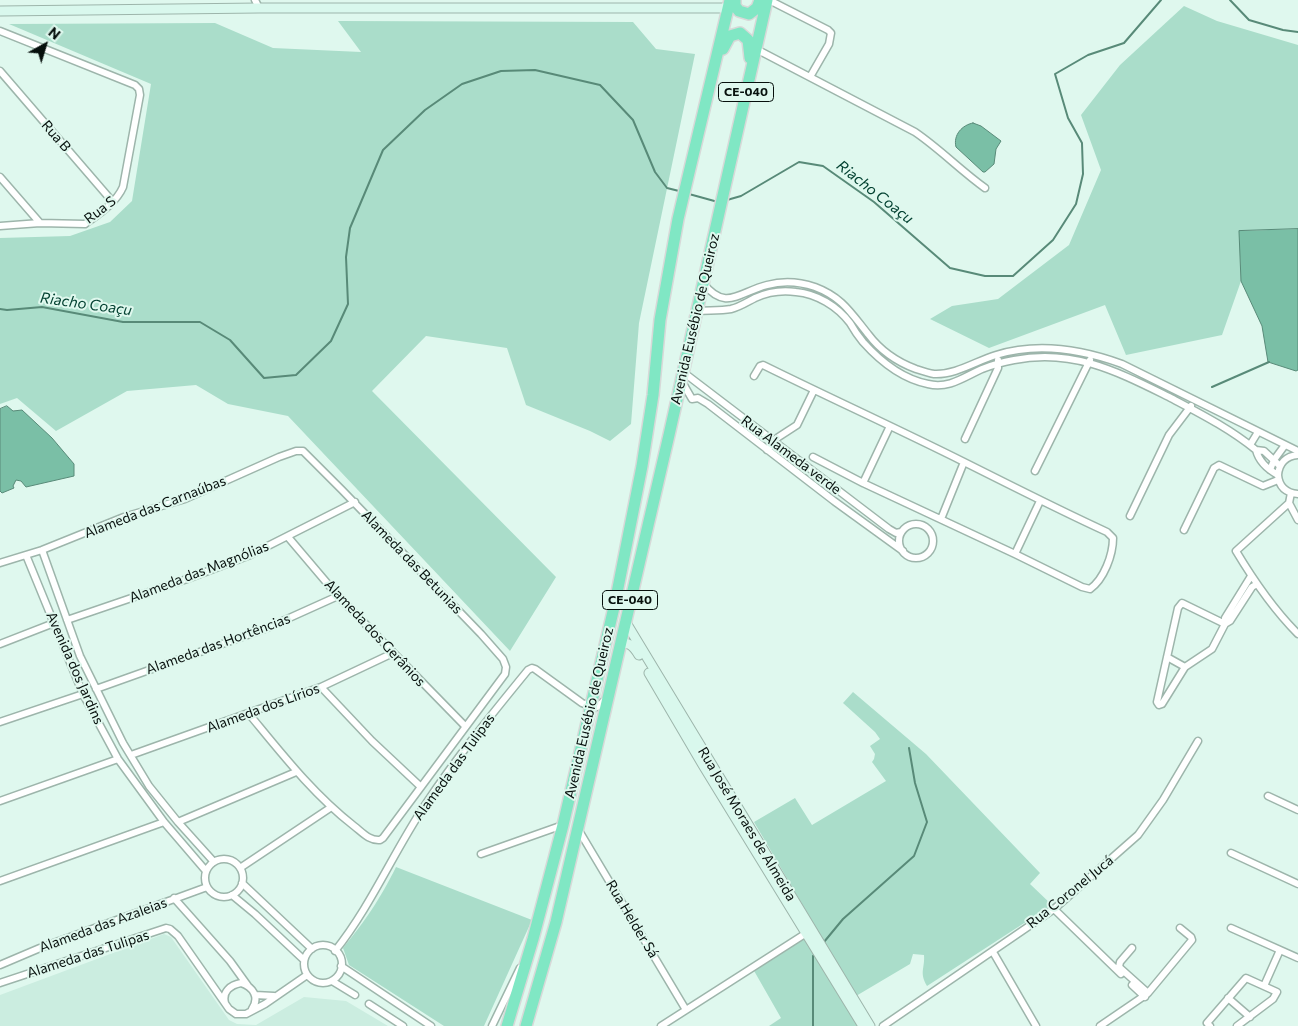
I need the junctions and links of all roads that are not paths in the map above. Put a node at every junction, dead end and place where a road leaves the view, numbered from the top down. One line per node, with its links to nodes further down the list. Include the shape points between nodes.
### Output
1 (760, 0): 3 (highway, via 757,8 749,14 739,11)
2 (768, 0): 8 (highway, CE-040); 12 (street, via 831,33 830,42)
3 (731, 3): 4 (street); 9 (highway, CE-040)
4 (257, 4): 5 (street)
5 (219, 5): 6 (street)
6 (0, 11)
7 (0, 30): 15 (street, Rua S, via 138,87 140,95 123,187 120,195)
8 (756, 49): 11 (highway, CE-040); 12 (street)
9 (715, 63): 11 (highway, via 727,39 740,32 749,43); 89 (highway, Avenida Eusébio de Queiroz / CE-040, via 678,218 660,320 641,473)
10 (0, 71): 15 (street, Rua B)
11 (750, 73): 18 (highway, Avenida Eusébio de Queiroz / CE-040)
12 (810, 76): 14 (street, via 915,132)
13 (0, 177): 16 (street)
14 (985, 188)
15 (112, 201): 16 (street, Rua S, via 85,224)
16 (40, 224): 17 (street, Rua S)
17 (0, 226)
18 (703, 283): 19 (highway, Avenida Eusébio de Queiroz / CE-040); 24 (street, via 716,296 730,299 777,283 805,284 822,290 845,305 883,351)
19 (697, 311): 28 (highway, Avenida Eusébio de Queiroz / CE-040); 30 (street, via 732,308 778,292 811,295 839,311 874,353)
20 (1093, 354): 21 (street, via 1043,348); 22 (street); 35 (street, via 1122,364)
21 (996, 355): 23 (street); 25 (street)
22 (1089, 362): 23 (street, via 1043,356); 36 (street, via 1118,372); 51 (street)
23 (998, 363): 31 (street); 39 (street)
24 (913, 368): 26 (street); 30 (street, via 909,371)
25 (956, 370): 27 (street); 31 (street, via 961,374)
26 (928, 373): 27 (street); 32 (street)
27 (945, 373): 33 (street)
28 (682, 376): 40 (street, Rua Alameda verde); 43 (street, Rua Alameda verde, via 692,399 698,398 708,404); 73 (highway, Avenida Eusébio de Queiroz / CE-040)
29 (754, 376): 34 (street, via 763,365)
30 (909, 378): 32 (street)
31 (961, 380): 33 (street)
32 (925, 384): 33 (street)
33 (948, 385)
34 (814, 390): 37 (street); 40 (street, via 797,425)
35 (1194, 401): 36 (street); 38 (street)
36 (1190, 408): 42 (street); 58 (street, via 1169,435)
37 (890, 426): 48 (street); 53 (street)
38 (1258, 432): 41 (street); 42 (street)
39 (965, 439)
40 (774, 441): 43 (street); 62 (street, Rua Alameda verde, via 889,530)
41 (1285, 445): 44 (street); 47 (street)
42 (1253, 447): 47 (street); 50 (street, via 1258,458)
43 (767, 450): 65 (street, Rua Alameda verde)
44 (1298, 453): 49 (street, via 1286,458)
45 (309, 455): 56 (street, Alameda das Betunias); 64 (street, Alameda das Carnaúbas, via 300,451 290,453 185,499 124,517)
46 (813, 457): 53 (street)
47 (1274, 460): 49 (street); 50 (street)
48 (964, 462): 55 (street); 59 (street)
49 (1280, 466): 52 (street)
50 (1270, 470): 52 (street)
51 (1035, 471)
52 (1278, 477): 54 (street, via 1283,488); 61 (street, via 1263,486 1220,466 1214,468)
53 (863, 483): 59 (street)
54 (1295, 494): 57 (street)
55 (1040, 501): 66 (street); 66 (street, via 1110,534 1112,548 1102,577 1096,585 1086,589)
56 (355, 502): 63 (street, Alameda das Magnólias); 93 (street, Alameda das Betunias, via 503,659 505,674)
57 (1289, 503): 60 (street); 69 (street, via 1236,551)
58 (1130, 516)
59 (941, 519): 66 (street)
60 (1298, 520)
61 (1184, 530)
62 (901, 532): 65 (street, via 899,539); 65 (street, via 910,525 920,524 929,530 933,541 930,551 920,557 910,557)
63 (288, 537): 71 (street, Alameda dos Gerânios); 72 (street, Alameda das Magnólias, via 241,558)
64 (42, 550): 67 (street, Alameda das Carnaúbas); 72 (street, Avenida dos Jardins)
65 (903, 551)
66 (1015, 554)
67 (26, 555): 68 (street, Alameda das Carnaúbas); 74 (street, Avenida dos Jardins)
68 (0, 563)
69 (1251, 576): 70 (street); 75 (street, via 1225,618)
70 (1257, 584): 75 (street); 76 (street)
71 (338, 596): 79 (street, Alameda dos Gerânios); 86 (street, Alameda das Hortências, via 267,628)
72 (67, 620): 80 (street, Avenida dos Jardins)
73 (625, 621): 78 (highway, Avenida Eusébio de Queiroz / CE-040); 85 (street, Rua José Moraes de Almeida)
74 (54, 624): 77 (street); 82 (street, Avenida dos Jardins)
75 (1226, 624): 81 (street, via 1182,602); 83 (street, via 1212,649)
76 (1298, 634)
77 (0, 644)
78 (620, 644): 85 (street, Rua José Moraes de Almeida, via 634,648); 88 (highway, Avenida Eusébio de Queiroz / CE-040)
79 (393, 653): 84 (street, Alameda dos Lírios); 93 (street, Alameda dos Gerânios)
80 (80, 656): 82 (street); 86 (street, Avenida dos Jardins)
81 (1167, 657): 83 (street); 83 (street, via 1159,705)
82 (70, 661): 87 (street, Avenida dos Jardins)
83 (1185, 667)
84 (321, 687): 90 (street, Alameda dos Lírios); 100 (street)
85 (661, 687): 128 (street, Rua José Moraes de Almeida)
86 (96, 689): 92 (street, Avenida dos Jardins)
87 (83, 694): 91 (street); 94 (street, Avenida dos Jardins)
88 (608, 697): 89 (street, via 602,705); 109 (highway, Avenida Eusébio de Queiroz / CE-040)
89 (592, 707): 108 (highway, Avenida Eusébio de Queiroz / CE-040); 132 (street, Alameda das Tulipas, via 535,669 528,670 482,726 424,806 361,916)
90 (249, 714): 96 (street, Alameda dos Lírios); 98 (street)
91 (0, 722)
92 (112, 722): 94 (street); 96 (street, Avenida dos Jardins)
93 (465, 726): 100 (street)
94 (101, 728): 97 (street, Avenida dos Jardins)
95 (1198, 741): 122 (street, Rua Coronel Jucá, via 1142,832)
96 (131, 756): 99 (street, Avenida dos Jardins)
97 (118, 759): 101 (street, Avenida dos Jardins); 103 (street)
98 (296, 772): 104 (street); 107 (street)
99 (149, 786): 101 (street); 107 (street, Avenida dos Jardins)
100 (421, 786): 104 (street, via 380,840 368,838)
101 (141, 791): 106 (street, Avenida dos Jardins)
102 (1268, 796): 105 (street)
103 (0, 801)
104 (330, 808): 113 (street)
105 (1298, 810)
106 (164, 822): 114 (street, Avenida dos Jardins); 115 (street)
107 (178, 822): 112 (street, Avenida dos Jardins)
108 (563, 825): 111 (street); 129 (highway, Avenida Eusébio de Queiroz / CE-040)
109 (577, 828): 154 (street, Rua Helder Sá); 160 (highway, Avenida Eusébio de Queiroz / CE-040, via 556,922)
110 (1231, 853): 117 (street)
111 (481, 854)
112 (214, 862): 113 (street, via 231,860); 114 (street)
113 (240, 868): 116 (street)
114 (206, 872): 118 (street)
115 (0, 881)
116 (242, 883): 119 (street); 121 (street)
117 (1298, 884)
118 (207, 887): 119 (street, via 220,896); 120 (street, Alameda das Azaleias)
119 (232, 895): 123 (street)
120 (174, 898): 137 (street, Alameda das Azaleias); 143 (street)
121 (264, 903): 123 (street); 124 (street)
122 (1054, 909): 134 (street, Rua Coronel Jucá); 148 (street)
123 (255, 914): 127 (street)
124 (281, 920): 127 (street); 131 (street)
125 (1180, 928): 148 (street, via 1192,940)
126 (1231, 928): 133 (street)
127 (272, 930): 136 (street)
128 (809, 931): 154 (street); 162 (street, Rua José Moraes de Almeida); 163 (street, Rua José Moraes de Almeida)
129 (533, 940): 158 (street); 159 (highway, Avenida Eusébio de Queiroz / CE-040)
130 (1132, 948): 148 (street, via 1119,967)
131 (312, 949): 132 (street, via 326,946); 136 (street)
132 (335, 950): 138 (street)
133 (1280, 950): 135 (street); 144 (street)
134 (993, 952): 164 (street, Rua Coronel Jucá); 165 (street)
135 (1298, 958)
136 (304, 960): 139 (street)
137 (0, 965)
138 (341, 966): 140 (street, via 337,977); 157 (street)
139 (307, 975): 140 (street, via 322,983); 149 (street)
140 (332, 980): 147 (street)
141 (209, 981): 142 (street, Alameda das Tulipas, via 178,936 166,928); 145 (street); 152 (street, Alameda das Tulipas)
142 (0, 983)
143 (248, 986): 145 (street, via 234,984); 146 (street)
144 (1264, 986): 150 (street, via 1246,978); 155 (street, via 1277,992 1273,999)
145 (228, 989): 152 (street, via 224,999)
146 (255, 995): 149 (street); 153 (street, via 255,1005)
147 (355, 995)
148 (1146, 995): 166 (street)
149 (276, 996): 153 (street)
150 (1228, 998): 155 (street); 167 (street, via 1207,1023)
151 (369, 1004): 156 (street)
152 (226, 1005): 153 (street, via 236,1014)
153 (251, 1010)
154 (686, 1010): 161 (street)
155 (1250, 1016): 168 (street)
156 (403, 1026)
157 (431, 1026)
158 (492, 1026)
159 (507, 1026)
160 (526, 1026)
161 (661, 1026)
162 (863, 1026)
163 (870, 1026)
164 (883, 1026)
165 (1036, 1026)
166 (1100, 1026)
167 (1210, 1026)
168 (1237, 1026)

